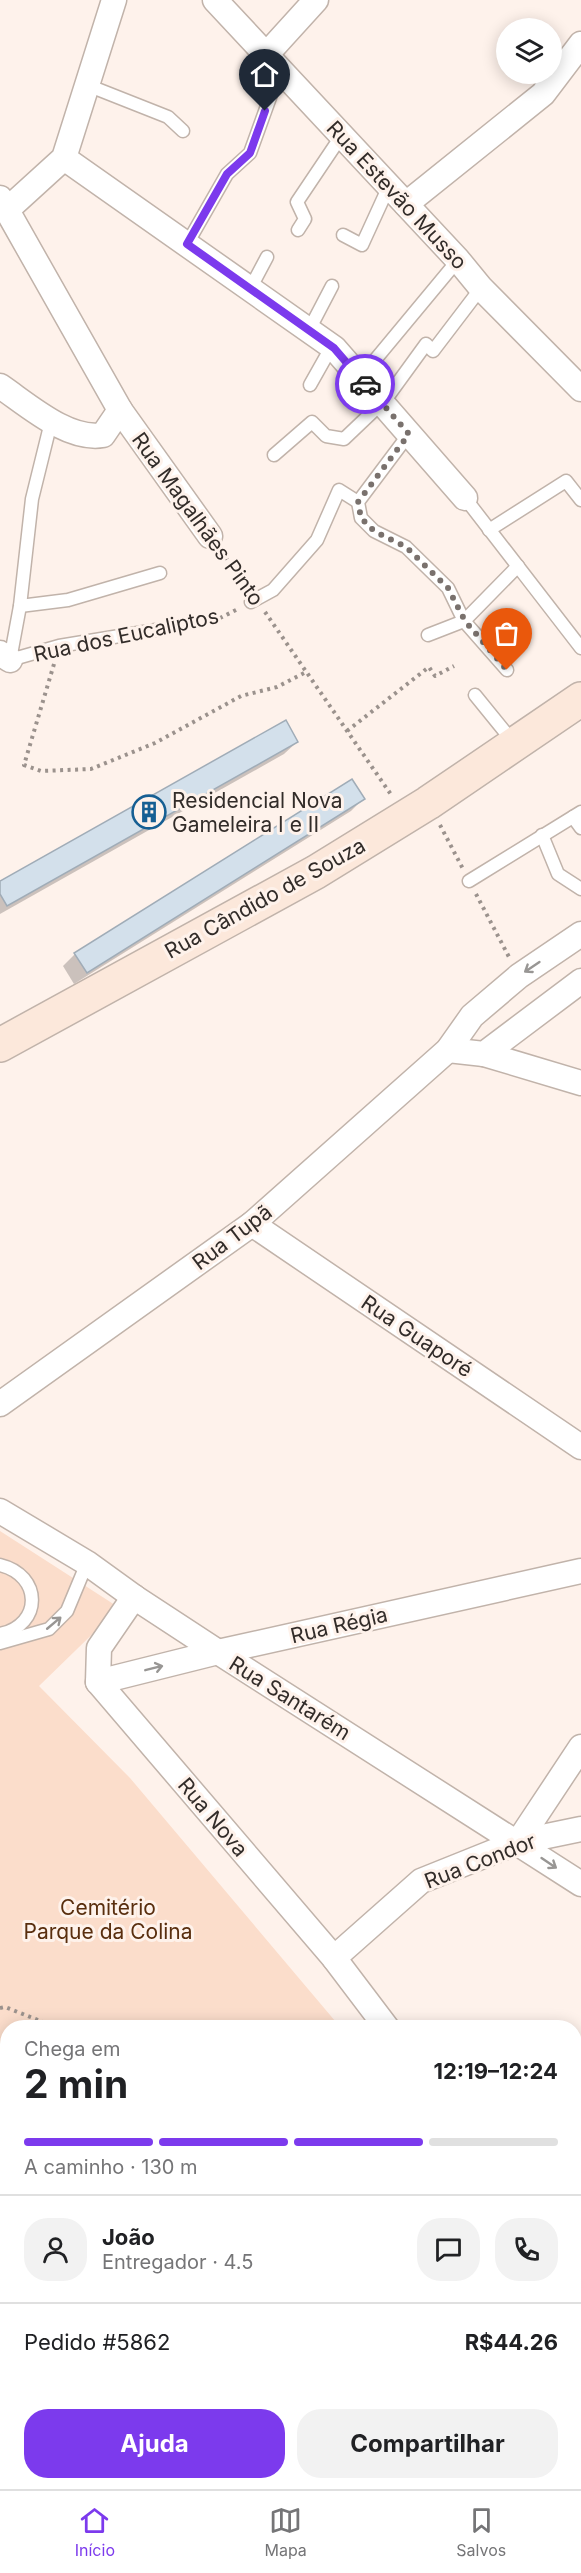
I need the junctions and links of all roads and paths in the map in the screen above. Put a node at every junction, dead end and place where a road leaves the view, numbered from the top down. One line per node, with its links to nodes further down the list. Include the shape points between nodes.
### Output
1 (114, 0): 6 (street)
2 (215, 0): 5 (street, Rua Estevão Musso)
3 (316, 0): 5 (street)
4 (581, 44): 12 (street, via 543,94)
5 (273, 62): 8 (street, Rua Estevão Musso); 15 (lane, via 250,153 227,174)
6 (87, 85): 7 (lane, via 168,117); 9 (street)
7 (183, 131)
8 (342, 135): 10 (street, Rua Estevão Musso); 13 (lane, via 297,202 305,219)
9 (64, 158): 11 (street); 15 (street)
10 (389, 186): 12 (street, Rua Estevão Musso); 14 (lane, via 362,245)
11 (4, 204): 28 (street, Rua Magalhães Pinto)
12 (406, 204): 17 (street, Rua Estevão Musso)
13 (298, 230)
14 (343, 235)
15 (187, 244): 20 (street)
16 (267, 256): 20 (lane)
17 (458, 260): 19 (street, Rua Estevão Musso); 24 (lane)
18 (332, 286): 21 (lane)
19 (481, 288): 23 (street, Rua Estevão Musso); 27 (lane, via 434,351 426,344)
20 (250, 289): 21 (street)
21 (309, 330): 22 (street)
22 (332, 346): 24 (street); 25 (lane)
23 (576, 376)
24 (360, 378): 27 (street)
25 (310, 385)
26 (0, 386): 29 (street)
27 (382, 403): 30 (street); 31 (lane, via 345,439 326,436 312,422)
28 (120, 410): 29 (street, via 103,435 90,437); 36 (street, Rua Magalhães Pinto)
29 (51, 422): 40 (lane, via 32,499)
30 (409, 434): 32 (street); 34 (lane)
31 (274, 455)
32 (465, 498): 35 (lane)
33 (581, 500): 35 (lane, via 566,481)
34 (358, 502): 39 (lane, via 339,490 317,540 273,590); 41 (lane, via 361,518 374,531 406,547 448,588)
35 (489, 530): 37 (lane)
36 (210, 536): 39 (path, Rua Magalhães Pinto)
37 (518, 566): 41 (lane); 45 (lane)
38 (160, 573): 40 (lane, via 68,600)
39 (254, 600): 42 (path, Rua dos Eucaliptos, via 216,620); 49 (path, Rua Magalhães Pinto)
40 (20, 606): 46 (lane)
41 (465, 621): 43 (lane); 48 (lane)
42 (162, 629): 44 (lane, Rua dos Eucaliptos)
43 (428, 635)
44 (59, 646): 46 (lane, Rua dos Eucaliptos); 49 (path, via 24,765 41,771 91,769 155,743 241,696 277,687)
45 (581, 648)
46 (5, 656)
47 (454, 666): 52 (path, via 435,676 429,667)
48 (507, 670)
49 (307, 672): 52 (path, Rua Magalhães Pinto)
50 (475, 695): 53 (lane)
51 (581, 699): 53 (street, Rua Cândido de Souza)
52 (347, 731): 55 (path, Rua Magalhães Pinto)
53 (514, 744): 55 (street, Rua Cândido de Souza)
54 (577, 814): 56 (lane); 57 (lane)
55 (406, 817): 62 (street, Rua Cândido de Souza, via 316,872)
56 (581, 828)
57 (542, 835): 58 (lane); 59 (lane, via 558,874)
58 (469, 881)
59 (581, 889)
60 (581, 934): 63 (street, Rua Tupã, one-way to 63, via 519,976 472,1016)
61 (581, 981): 64 (street)
62 (0, 1045)
63 (448, 1050): 64 (street); 66 (street, Rua Tupã)
64 (484, 1054): 65 (street)
65 (581, 1083)
66 (252, 1224): 67 (street, Rua Tupã); 68 (street, Rua Guaporé)
67 (0, 1404)
68 (581, 1447)
69 (0, 1511): 70 (street, Rua Santarém)
70 (87, 1563): 73 (street, Rua Santarém); 75 (lane, one-way to 70, via 49,1629 67,1611)
71 (0, 1565): 74 (lane, via 21,1574 32,1594 32,1606 20,1626)
72 (581, 1571): 76 (street, Rua Régia)
73 (134, 1597): 76 (street, Rua Santarém); 77 (street, via 99,1648)
74 (0, 1634)
75 (0, 1643)
76 (218, 1652): 77 (street, Rua Régia, one-way to 76); 80 (street, Rua Santarém)
77 (98, 1682): 82 (street, Rua Nova)
78 (581, 1747): 80 (street)
79 (581, 1829): 80 (street, Rua Condor)
80 (518, 1842): 81 (street, Rua Santarém, one-way to 81); 82 (street, Rua Condor, via 421,1881)
81 (581, 1884)
82 (334, 1958): 85 (street, Rua Nova)
83 (0, 2008): 84 (path)
84 (38, 2020)
85 (381, 2020)

